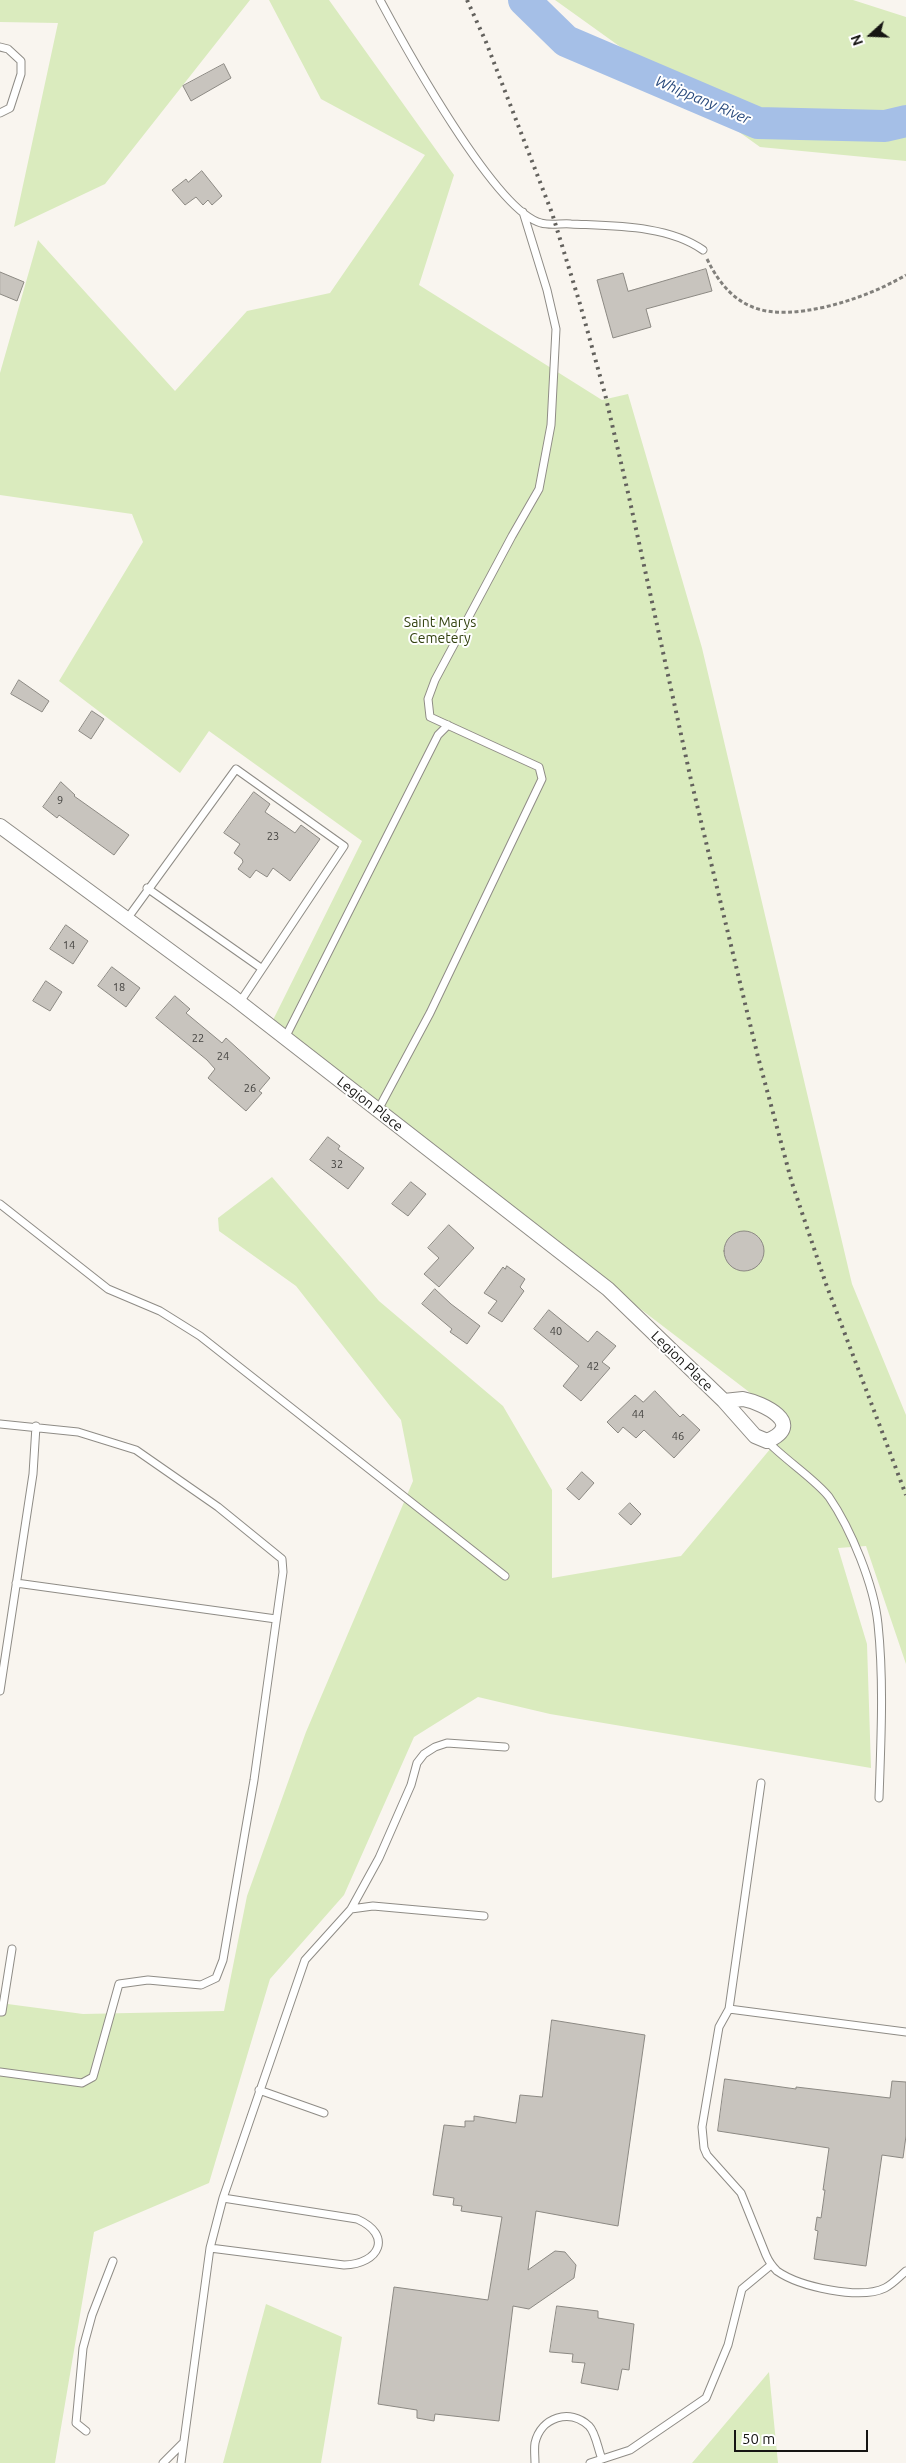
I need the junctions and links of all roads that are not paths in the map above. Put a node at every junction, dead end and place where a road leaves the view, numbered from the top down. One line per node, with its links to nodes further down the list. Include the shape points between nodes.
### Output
1 (380, 0): 4 (lane, via 470,151 507,200)
2 (0, 47): 3 (lane, via 8,49 21,61 21,74 10,108)
3 (0, 113)
4 (523, 212): 5 (lane, via 539,223 660,233 689,240); 6 (lane, via 556,329 551,425 539,489 435,680 428,699 430,718)
5 (703, 250)
6 (448, 725): 12 (lane, via 438,735); 13 (lane, via 539,767 542,779 430,1013)
7 (0, 826): 9 (street, Legion Place)
8 (147, 888): 9 (lane); 10 (lane); 10 (lane, via 236,768 344,846)
9 (127, 918): 11 (street, Legion Place)
10 (262, 968): 11 (lane)
11 (240, 1002): 12 (street, Legion Place)
12 (285, 1038): 13 (street, Legion Place)
13 (378, 1110): 15 (street, Legion Place, via 608,1289)
14 (0, 1204): 19 (lane, via 108,1289 160,1311 200,1336)
15 (724, 1401): 18 (street, Legion Place, via 755,1436); 18 (street, Legion Place, via 742,1399 758,1402 773,1410 783,1425 781,1431)
16 (0, 1424): 17 (lane)
17 (36, 1426): 20 (lane, via 33,1474); 21 (lane, via 78,1432 136,1450 218,1507 282,1559)
18 (767, 1441): 25 (lane, via 827,1495 846,1526 865,1572 878,1622 882,1705)
19 (505, 1576)
20 (16, 1583): 21 (lane); 22 (lane)
21 (276, 1619): 32 (lane, via 254,1780 223,1960 216,1978 201,1984 148,1980 119,1984 93,2076 82,2083)
22 (0, 1690)
23 (505, 1747): 26 (lane, via 447,1743 424,1754 417,1763 411,1785 378,1858)
24 (761, 1783): 29 (lane)
25 (879, 1798)
26 (351, 1909): 27 (lane, via 373,1906); 33 (lane, via 305,1960)
27 (484, 1916)
28 (12, 1949): 30 (lane)
29 (729, 2009): 31 (lane); 38 (lane, via 719,2027 702,2128 704,2148 741,2193)
30 (0, 2012)
31 (906, 2032)
32 (0, 2072)
33 (259, 2090): 34 (lane); 35 (lane)
34 (324, 2113)
35 (223, 2198): 36 (lane); 36 (lane, via 357,2219 370,2225 377,2234 379,2245 376,2254 368,2261 356,2265)
36 (210, 2248): 41 (lane)
37 (113, 2261): 40 (lane, via 83,2348 76,2423)
38 (771, 2265): 39 (lane, via 790,2278 852,2293 886,2288); 42 (lane, via 742,2289 728,2345 706,2398 630,2450)
39 (906, 2271)
40 (86, 2431)
41 (182, 2444): 43 (lane); 44 (lane)
42 (602, 2459): 45 (lane, via 590,2427 572,2416 557,2417 542,2426 535,2443); 46 (lane)
43 (163, 2463)
44 (181, 2463)
45 (535, 2463)
46 (590, 2463)

